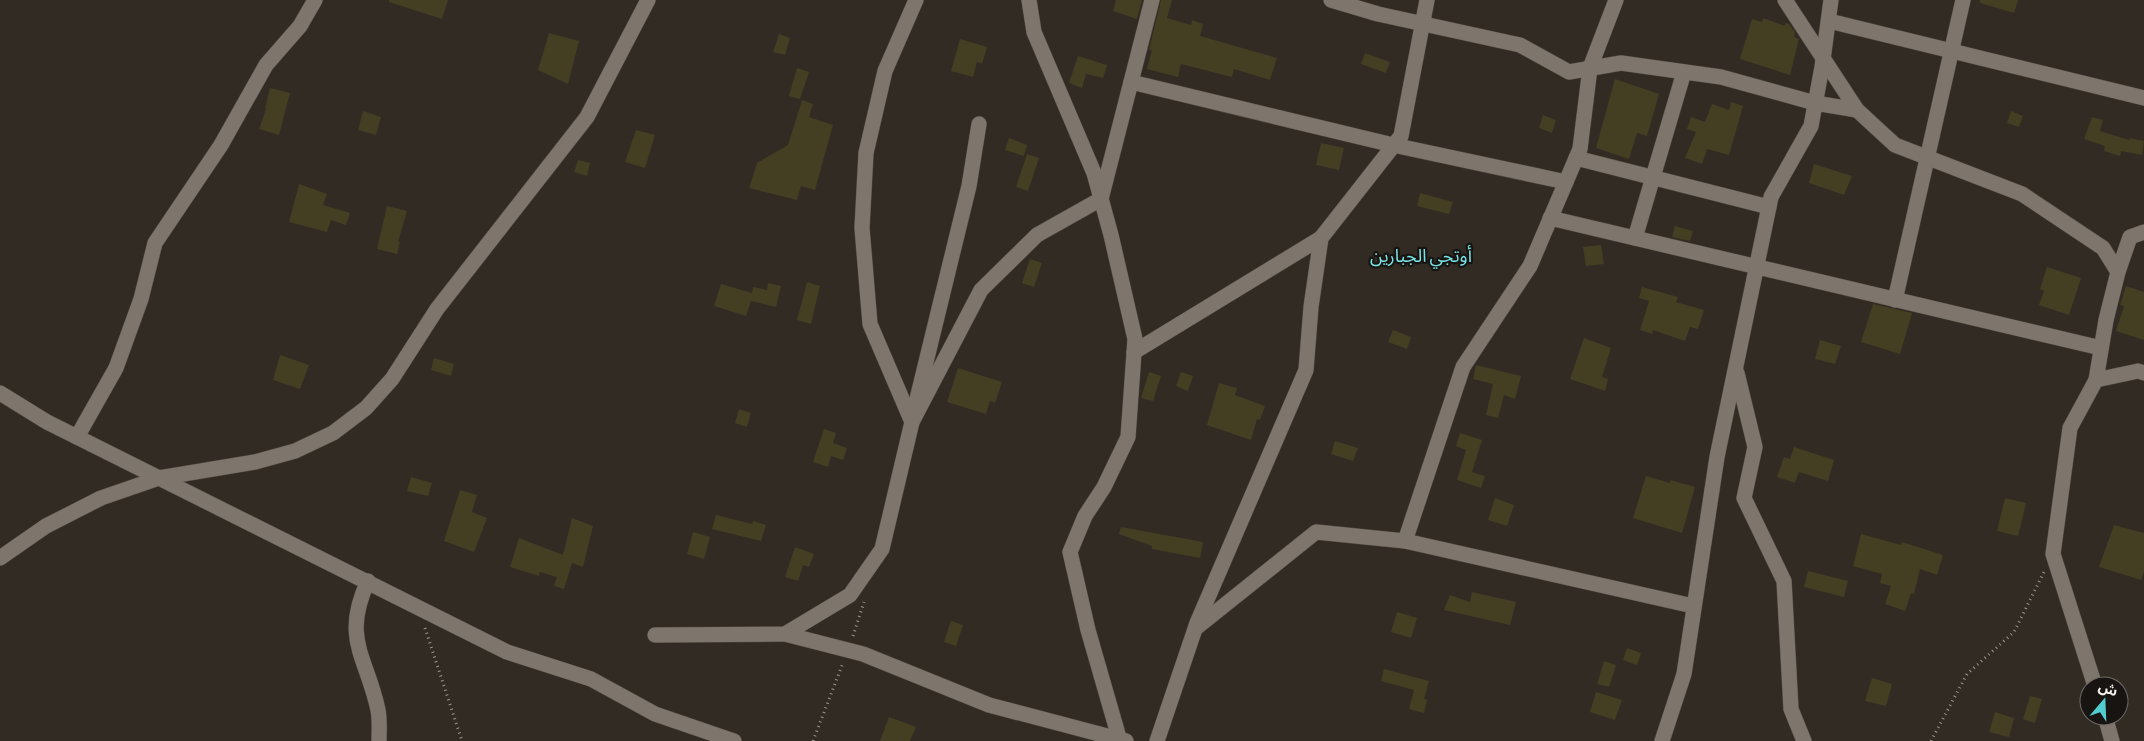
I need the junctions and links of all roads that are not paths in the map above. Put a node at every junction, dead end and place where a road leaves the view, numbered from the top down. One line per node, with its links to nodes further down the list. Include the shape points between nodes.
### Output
1 (315, 0): 44 (street, via 300,26 266,65 221,145 155,243 141,299 116,368)
2 (648, 0): 45 (street, via 587,117 437,309 392,379 366,408 333,433 295,451 255,462)
3 (916, 0): 43 (street, via 885,71 866,152 862,228 870,324)
4 (1029, 0): 28 (street, via 1034,32 1094,173)
5 (1152, 0): 18 (street)
6 (1331, 0): 13 (street)
7 (1427, 0): 13 (street)
8 (1616, 0): 16 (street)
9 (1784, 0): 15 (street)
10 (1831, 0): 12 (street)
11 (1963, 0): 14 (street)
12 (1829, 21): 14 (street); 15 (street)
13 (1422, 24): 16 (street, via 1520,45 1569,72); 23 (street, via 1401,136)
14 (1951, 51): 19 (street); 24 (street)
15 (1824, 58): 20 (street); 21 (street)
16 (1590, 68): 17 (street, via 1622,63); 25 (street, via 1580,149)
17 (1684, 72): 20 (street, via 1721,77); 26 (street)
18 (1131, 82): 23 (street); 28 (street)
19 (2144, 98)
20 (1815, 103): 21 (street); 29 (street, via 1811,126)
21 (1857, 110): 24 (street, via 1895,144)
22 (979, 124): 43 (street, via 969,186)
23 (1393, 145): 27 (street); 32 (street)
24 (1928, 157): 35 (street, via 2022,194 2103,248); 36 (street)
25 (1576, 158): 26 (street); 27 (street)
26 (1653, 177): 29 (street); 33 (street)
27 (1566, 182): 30 (street)
28 (1101, 199): 38 (street, via 1135,339); 43 (street, via 1036,235 981,290)
29 (1769, 206): 34 (street)
30 (1550, 218): 33 (street); 46 (street, via 1530,266 1464,367)
31 (2144, 232): 35 (street, via 2130,237)
32 (1321, 238): 38 (street); 50 (street, via 1306,370)
33 (1635, 238): 34 (street)
34 (1757, 267): 36 (street); 39 (street)
35 (2118, 272): 37 (street)
36 (1895, 300): 37 (street)
37 (2101, 348): 41 (street)
38 (1134, 352): 55 (street, via 1128,437 1104,487 1085,516 1070,552 1088,630)
39 (1736, 369): 49 (street, via 1717,457); 60 (street, via 1755,447 1744,498 1784,581 1791,709)
40 (2144, 373): 41 (street, via 2138,371)
41 (2096, 380): 53 (street, via 2070,428 2054,554)
42 (0, 393): 44 (street, via 26,411)
43 (912, 422): 51 (street, via 882,549 850,595)
44 (77, 437): 45 (street)
45 (159, 478): 47 (street, via 73,511); 48 (street)
46 (1405, 541): 49 (street); 50 (street, via 1316,532)
47 (0, 558)
48 (368, 581): 56 (street, via 358,608 356,637 378,711); 57 (street, via 507,652 591,679 655,714)
49 (1693, 606): 59 (street, via 1684,674)
50 (1196, 629): 58 (street)
51 (785, 634): 52 (street); 55 (street, via 862,654 989,705)
52 (655, 635)
53 (2092, 676)
54 (2108, 726): 61 (street)
55 (1122, 740)
56 (379, 741)
57 (734, 741)
58 (1157, 741)
59 (1662, 741)
60 (1804, 741)
61 (2112, 741)

